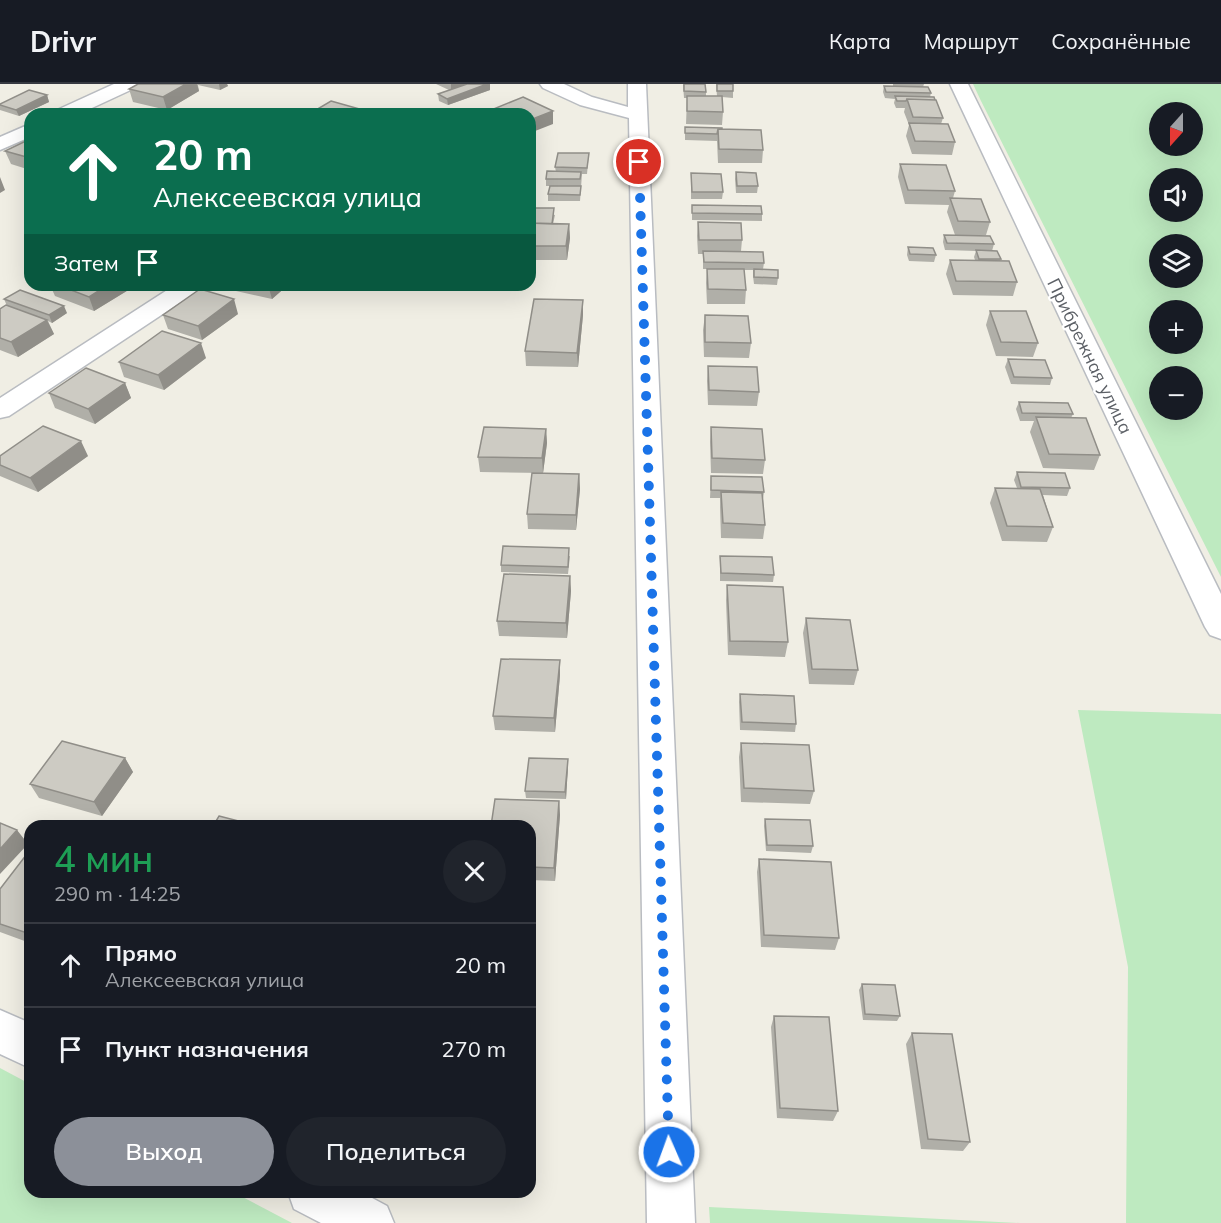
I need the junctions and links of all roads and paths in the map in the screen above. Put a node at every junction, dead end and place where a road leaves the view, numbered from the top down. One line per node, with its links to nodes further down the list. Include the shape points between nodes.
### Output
1 (129, 84): 5 (street)
2 (549, 84): 6 (street, via 586,101)
3 (637, 84): 6 (street)
4 (959, 84): 11 (street, Прибрежная улица)
5 (77, 108)
6 (637, 115): 16 (street)
7 (24, 133): 8 (street)
8 (0, 144)
9 (182, 291): 10 (street)
10 (0, 410)
11 (1221, 627)
12 (0, 1031): 13 (street)
13 (24, 1044)
14 (322, 1198): 15 (street)
15 (370, 1223)
16 (671, 1223)

